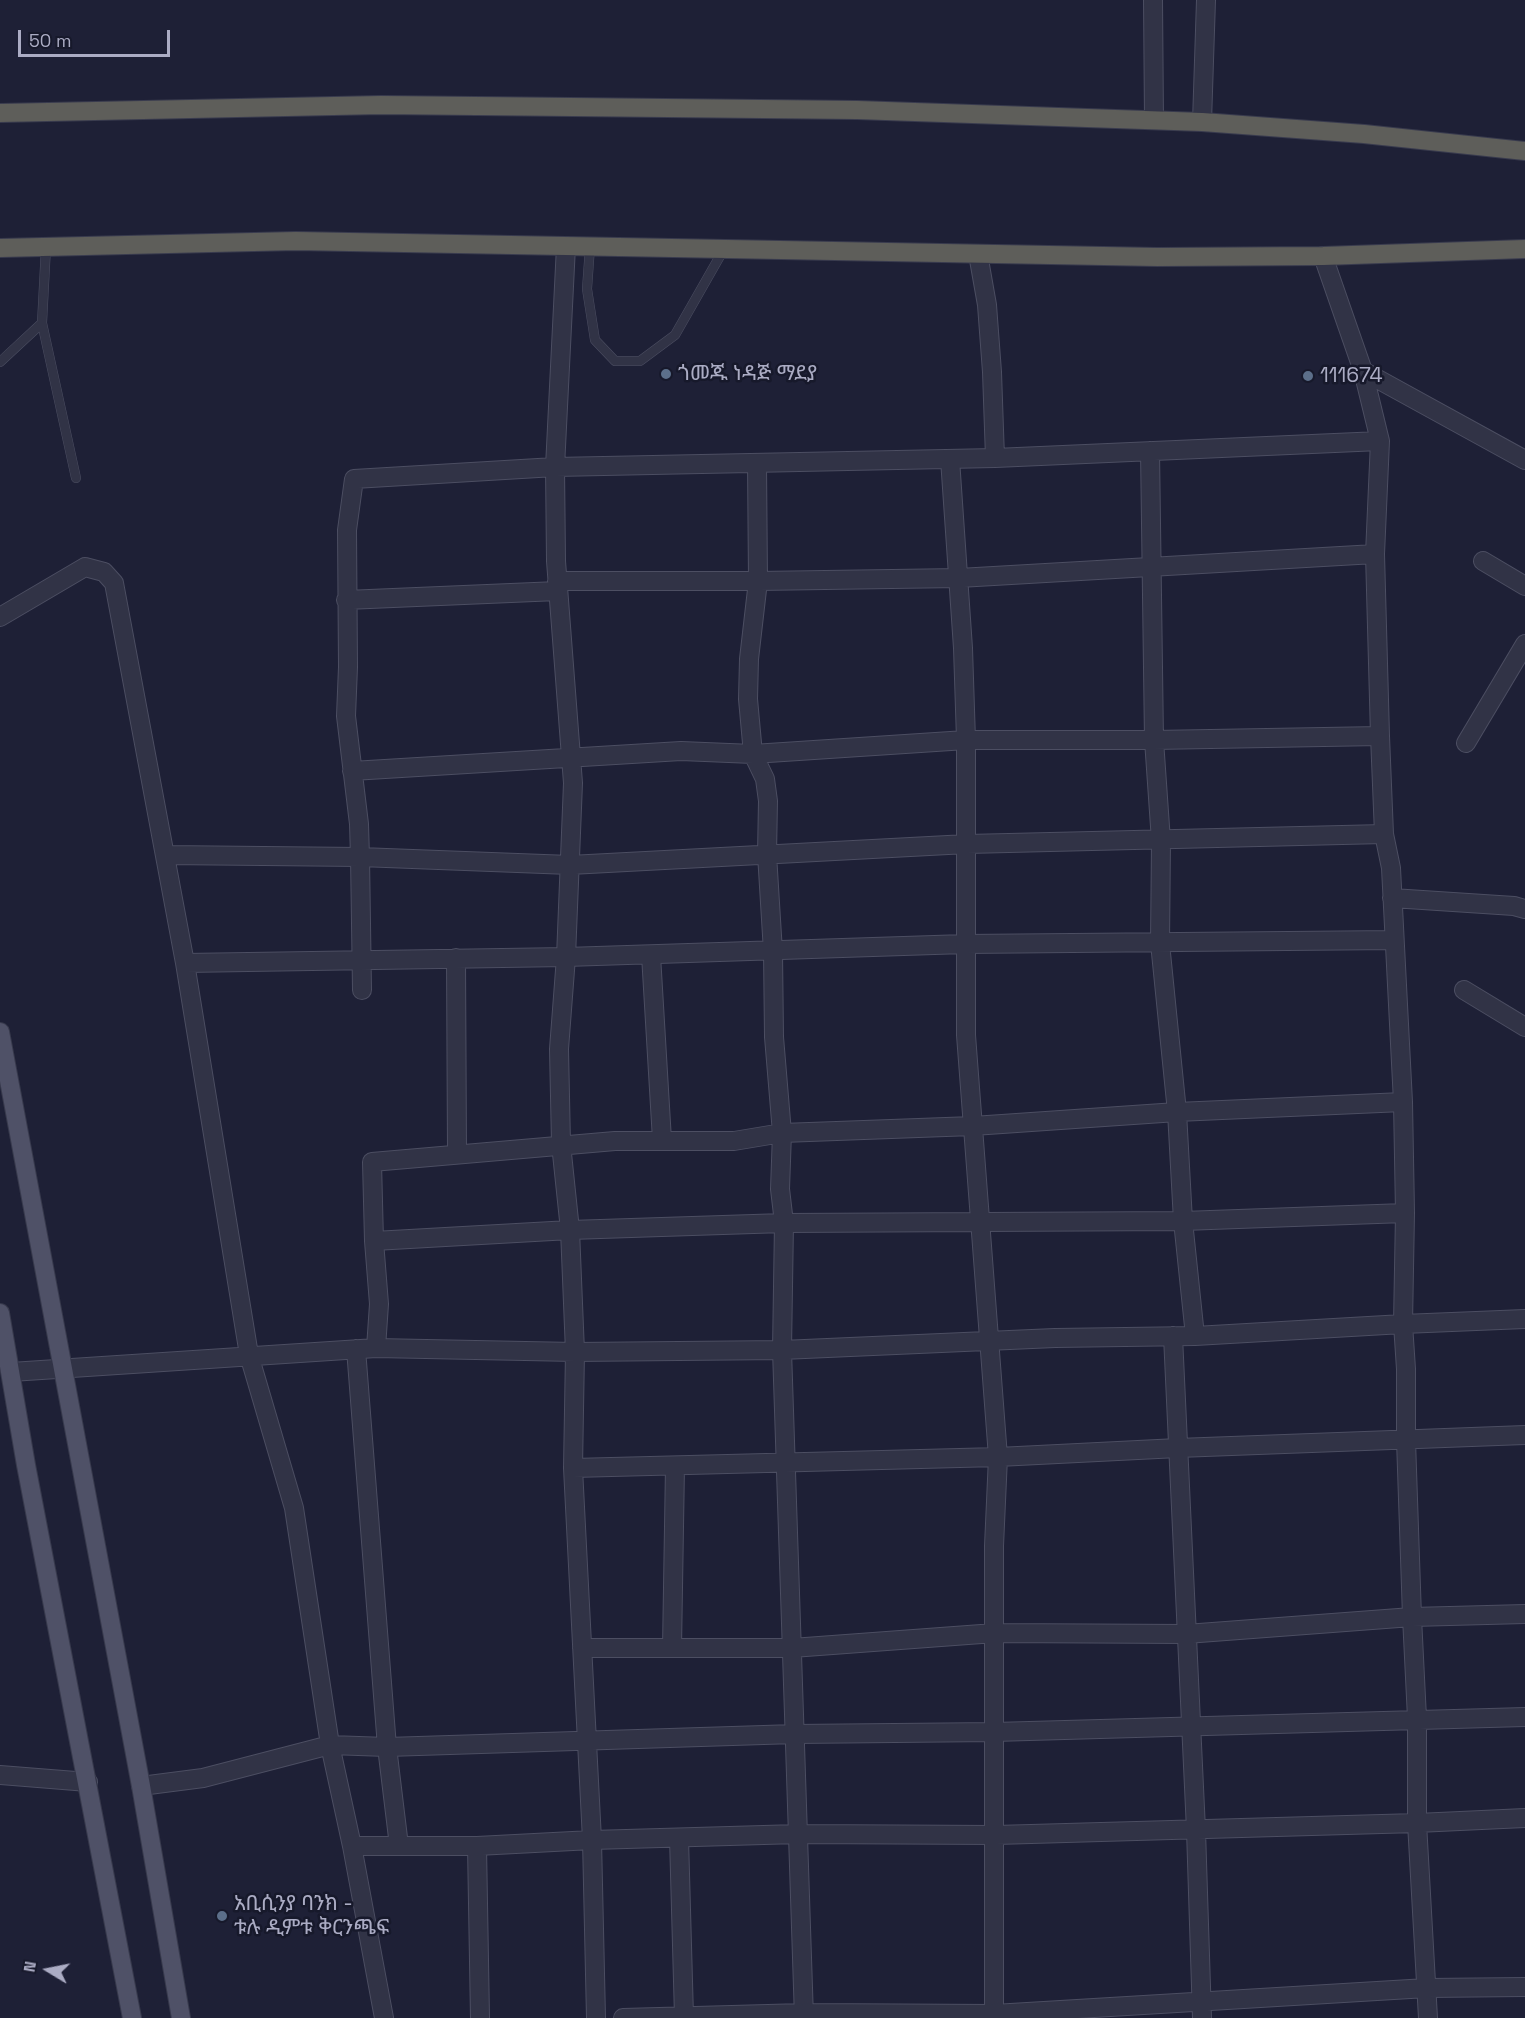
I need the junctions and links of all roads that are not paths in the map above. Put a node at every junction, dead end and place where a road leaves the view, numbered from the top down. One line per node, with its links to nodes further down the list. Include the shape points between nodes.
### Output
1 (1153, 0): 4 (street)
2 (1206, 0): 5 (street)
3 (0, 113): 4 (highway, via 381,105 857,110)
4 (1154, 120): 5 (highway)
5 (1202, 122): 6 (highway)
6 (1525, 151)
7 (567, 246): 8 (highway, via 296,241); 9 (highway); 24 (street)
8 (46, 247): 10 (highway); 15 (lane)
9 (590, 247): 11 (highway); 11 (lane, via 586,289 595,340 615,361 640,361 675,335)
10 (0, 248)
11 (724, 249): 13 (highway)
12 (1525, 249): 14 (highway)
13 (978, 254): 14 (highway); 20 (street, via 987,305)
14 (1323, 256): 17 (street)
15 (42, 323): 16 (lane); 25 (lane)
16 (0, 362)
17 (1363, 371): 18 (street); 22 (street)
18 (1380, 441): 19 (street); 26 (street)
19 (1150, 451): 20 (street); 28 (street)
20 (995, 458): 21 (street)
21 (950, 459): 23 (street); 29 (street)
22 (1525, 460)
23 (757, 464): 24 (street); 30 (street)
24 (555, 467): 31 (street); 33 (street, via 354,479 347,530)
25 (76, 478)
26 (1375, 554): 28 (street); 36 (street)
27 (1483, 561): 32 (street)
28 (1151, 567): 29 (street); 38 (street)
29 (959, 578): 30 (street); 37 (street)
30 (758, 581): 31 (street); 40 (street, via 749,659)
31 (558, 586): 33 (street); 41 (street)
32 (1525, 586)
33 (346, 600): 42 (street, via 346,716)
34 (0, 617): 47 (street, via 85,567 104,572 114,582)
35 (1525, 644): 39 (street)
36 (1380, 736): 38 (street); 43 (street)
37 (966, 740): 38 (street); 40 (street); 45 (street)
38 (1154, 740): 44 (street)
39 (1466, 743)
40 (753, 754): 41 (street, via 681,751); 46 (street, via 765,779)
41 (571, 758): 42 (street); 49 (street)
42 (352, 771): 48 (street)
43 (1384, 834): 44 (street); 50 (street)
44 (1161, 841): 45 (street); 53 (street)
45 (967, 844): 46 (street); 54 (street)
46 (767, 854): 49 (street); 55 (street)
47 (166, 855): 48 (street); 60 (street)
48 (360, 857): 49 (street); 59 (street)
49 (570, 865): 57 (street)
50 (1392, 898): 51 (street); 52 (street)
51 (1525, 909)
52 (1394, 940): 53 (street); 65 (street)
53 (1160, 942): 54 (street); 66 (street)
54 (965, 944): 55 (street); 67 (street)
55 (773, 952): 56 (street); 68 (street, via 774,1037)
56 (651, 955): 57 (street); 69 (street)
57 (566, 957): 58 (street); 70 (street, via 559,1049)
58 (456, 958): 59 (street); 71 (street)
59 (362, 959): 60 (street); 61 (street)
60 (186, 963): 88 (street)
61 (362, 990)
62 (1464, 990): 63 (street)
63 (1525, 1027)
64 (0, 1032): 89 (main road)
65 (1403, 1102): 66 (street); 72 (street)
66 (1177, 1112): 67 (street); 74 (street)
67 (973, 1126): 68 (street); 73 (street)
68 (782, 1133): 69 (street, via 734,1141); 75 (street, via 780,1189)
69 (662, 1140): 70 (street)
70 (561, 1144): 71 (street); 76 (street)
71 (457, 1153): 77 (street, via 372,1162)
72 (1406, 1213): 74 (street); 80 (street)
73 (980, 1221): 74 (street); 75 (street); 83 (street)
74 (1183, 1221): 82 (street)
75 (784, 1223): 76 (street); 86 (street)
76 (570, 1230): 77 (street); 87 (street)
77 (374, 1241): 84 (street, via 379,1304)
78 (0, 1313): 90 (main road)
79 (1525, 1319): 80 (street)
80 (1403, 1324): 82 (street); 92 (street)
81 (1173, 1336): 82 (street); 83 (street); 93 (street)
82 (1195, 1336)
83 (991, 1341): 86 (street); 94 (street)
84 (376, 1348): 85 (street); 87 (street)
85 (356, 1349): 88 (street); 112 (street)
86 (782, 1350): 87 (street); 95 (street)
87 (575, 1352): 97 (street)
88 (249, 1355): 89 (street); 111 (street, via 294,1508)
89 (62, 1368): 90 (street); 115 (main road)
90 (11, 1372): 114 (main road)
91 (1525, 1435): 92 (street)
92 (1406, 1440): 93 (street); 99 (street)
93 (1178, 1448): 94 (street); 101 (street)
94 (998, 1456): 95 (street); 100 (street)
95 (786, 1463): 96 (street); 104 (street)
96 (675, 1466): 97 (street); 103 (street)
97 (573, 1468): 102 (street)
98 (1525, 1614): 99 (street)
99 (1412, 1617): 101 (street); 106 (street)
100 (995, 1633): 101 (street); 104 (street); 108 (street)
101 (1186, 1634): 107 (street)
102 (582, 1648): 103 (street); 110 (street)
103 (672, 1648): 104 (street)
104 (792, 1648): 109 (street)
105 (1525, 1717): 106 (street)
106 (1417, 1718): 107 (street); 117 (street)
107 (1190, 1727): 108 (street); 118 (street)
108 (994, 1732): 109 (street); 120 (street)
109 (795, 1734): 110 (street); 119 (street)
110 (586, 1741): 112 (street); 122 (street)
111 (330, 1745): 112 (street); 115 (street, via 203,1778); 123 (street)
112 (387, 1747): 124 (street)
113 (0, 1775): 114 (street)
114 (88, 1782): 132 (main road)
115 (141, 1786): 133 (main road)
116 (1525, 1818): 117 (street)
117 (1418, 1823): 118 (street); 127 (street)
118 (1196, 1830): 120 (street); 128 (street)
119 (798, 1834): 120 (street); 121 (street); 129 (street)
120 (996, 1835): 130 (street)
121 (679, 1838): 122 (street); 131 (street)
122 (592, 1840): 125 (street); 136 (street)
123 (352, 1846): 124 (street); 134 (street)
124 (399, 1846): 125 (street)
125 (477, 1846): 135 (street)
126 (1525, 1987): 127 (street)
127 (1427, 1988): 128 (street); 138 (street)
128 (1201, 2009): 130 (street)
129 (804, 2016): 130 (street); 131 (street)
130 (994, 2016)
131 (684, 2017): 137 (street)
132 (132, 2018)
133 (181, 2018)
134 (384, 2018)
135 (480, 2018)
136 (596, 2018)
137 (623, 2018)
138 (1428, 2018)

